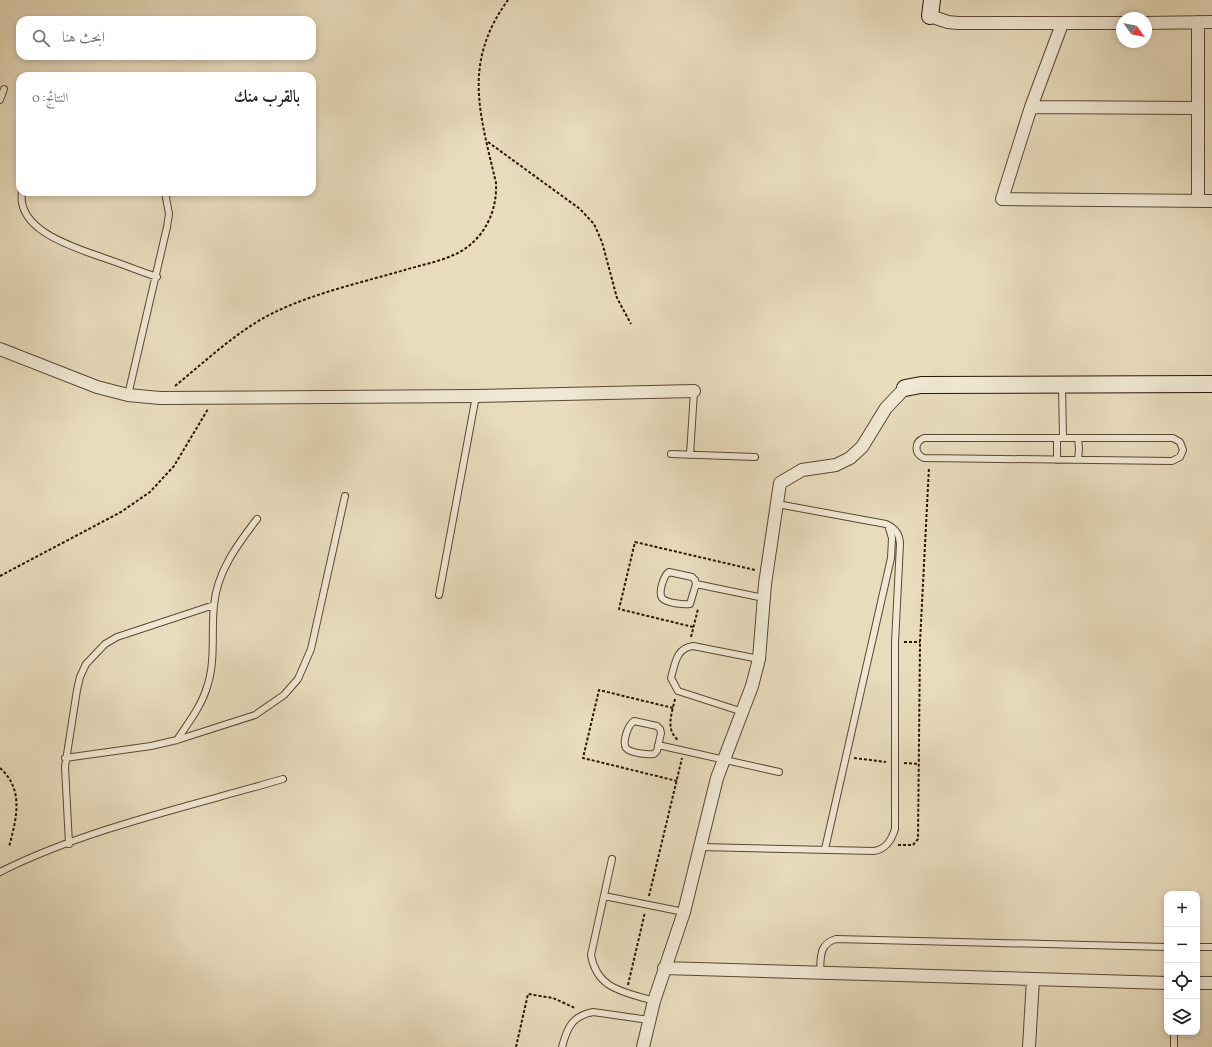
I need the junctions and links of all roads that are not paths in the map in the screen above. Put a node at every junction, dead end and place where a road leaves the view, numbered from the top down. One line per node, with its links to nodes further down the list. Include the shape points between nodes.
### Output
1 (931, 8): 6 (street, via 948,22 958,24)
2 (1198, 22): 3 (street); 5 (street); 10 (street)
3 (1212, 22)
4 (1116, 23): 6 (street)
5 (1152, 23)
6 (1062, 24): 9 (street)
7 (4, 89): 8 (lane)
8 (0, 100)
9 (1032, 107): 10 (street); 13 (street, via 1002,199)
10 (1198, 108): 13 (street)
11 (22, 196): 15 (lane, via 22,206 28,217 52,237 70,246)
12 (166, 196): 15 (lane, via 169,214)
13 (1198, 201): 14 (street)
14 (1212, 201)
15 (157, 277): 21 (lane)
16 (0, 349): 21 (street, via 82,382)
17 (1062, 384): 18 (street); 19 (street, via 921,384); 23 (lane)
18 (1212, 384)
19 (905, 388): 31 (street, via 886,408 857,453 836,465 810,468 787,478 780,483)
20 (694, 392): 22 (street); 26 (lane)
21 (128, 394): 22 (street, via 160,398)
22 (476, 396): 35 (lane)
23 (1060, 438): 24 (lane); 28 (lane); 28 (lane, via 924,438 916,445 921,457 930,458)
24 (1078, 438): 29 (lane); 29 (lane, via 1173,438 1180,442 1183,450 1180,457 1172,461)
25 (671, 454): 26 (lane)
26 (690, 455): 27 (lane)
27 (755, 457)
28 (1057, 460): 29 (lane)
29 (1078, 460)
30 (345, 496): 40 (lane, via 311,649 298,679 275,703 255,715)
31 (777, 504): 33 (lane); 36 (street)
32 (257, 520): 37 (lane, via 236,547 224,569)
33 (888, 525): 48 (lane, via 892,538 891,558); 48 (lane, via 896,530 900,540 895,643 894,829 888,845 874,851)
34 (696, 584): 34 (lane, via 692,577 669,572 664,576 661,596 666,600 690,604); 36 (lane)
35 (439, 595)
36 (764, 598): 38 (street)
37 (214, 604): 40 (lane, via 211,666 207,687 198,708); 42 (lane, via 117,637 95,654 80,677)
38 (759, 659): 39 (street); 39 (lane, via 688,646 678,655 671,678 678,691)
39 (743, 712): 43 (street)
40 (177, 740): 42 (lane)
41 (658, 745): 41 (lane, via 661,733 659,727 636,721 630,724 625,743 628,749 652,754 657,751); 43 (lane)
42 (65, 758): 46 (lane)
43 (724, 759): 44 (lane); 47 (street)
44 (779, 772)
45 (284, 779): 46 (lane, via 128,824)
46 (69, 844): 50 (lane)
47 (700, 847): 48 (lane); 52 (street)
48 (825, 849)
49 (612, 859): 51 (lane)
50 (0, 872)
51 (604, 896): 52 (lane); 62 (lane, via 591,955 593,966 603,981 610,986)
52 (684, 912): 56 (street)
53 (1164, 947): 57 (lane, via 836,940 826,943 823,947)
54 (1200, 947): 55 (lane)
55 (1212, 948)
56 (664, 968): 57 (street); 62 (street)
57 (820, 974): 58 (street)
58 (1033, 979): 59 (street); 67 (street)
59 (1164, 983)
60 (1200, 983): 61 (street)
61 (1212, 983)
62 (654, 1001): 63 (street)
63 (649, 1020): 65 (lane, via 585,1013 569,1025); 66 (street)
64 (1174, 1035): 68 (lane)
65 (562, 1047)
66 (643, 1047)
67 (1029, 1047)
68 (1174, 1047)

